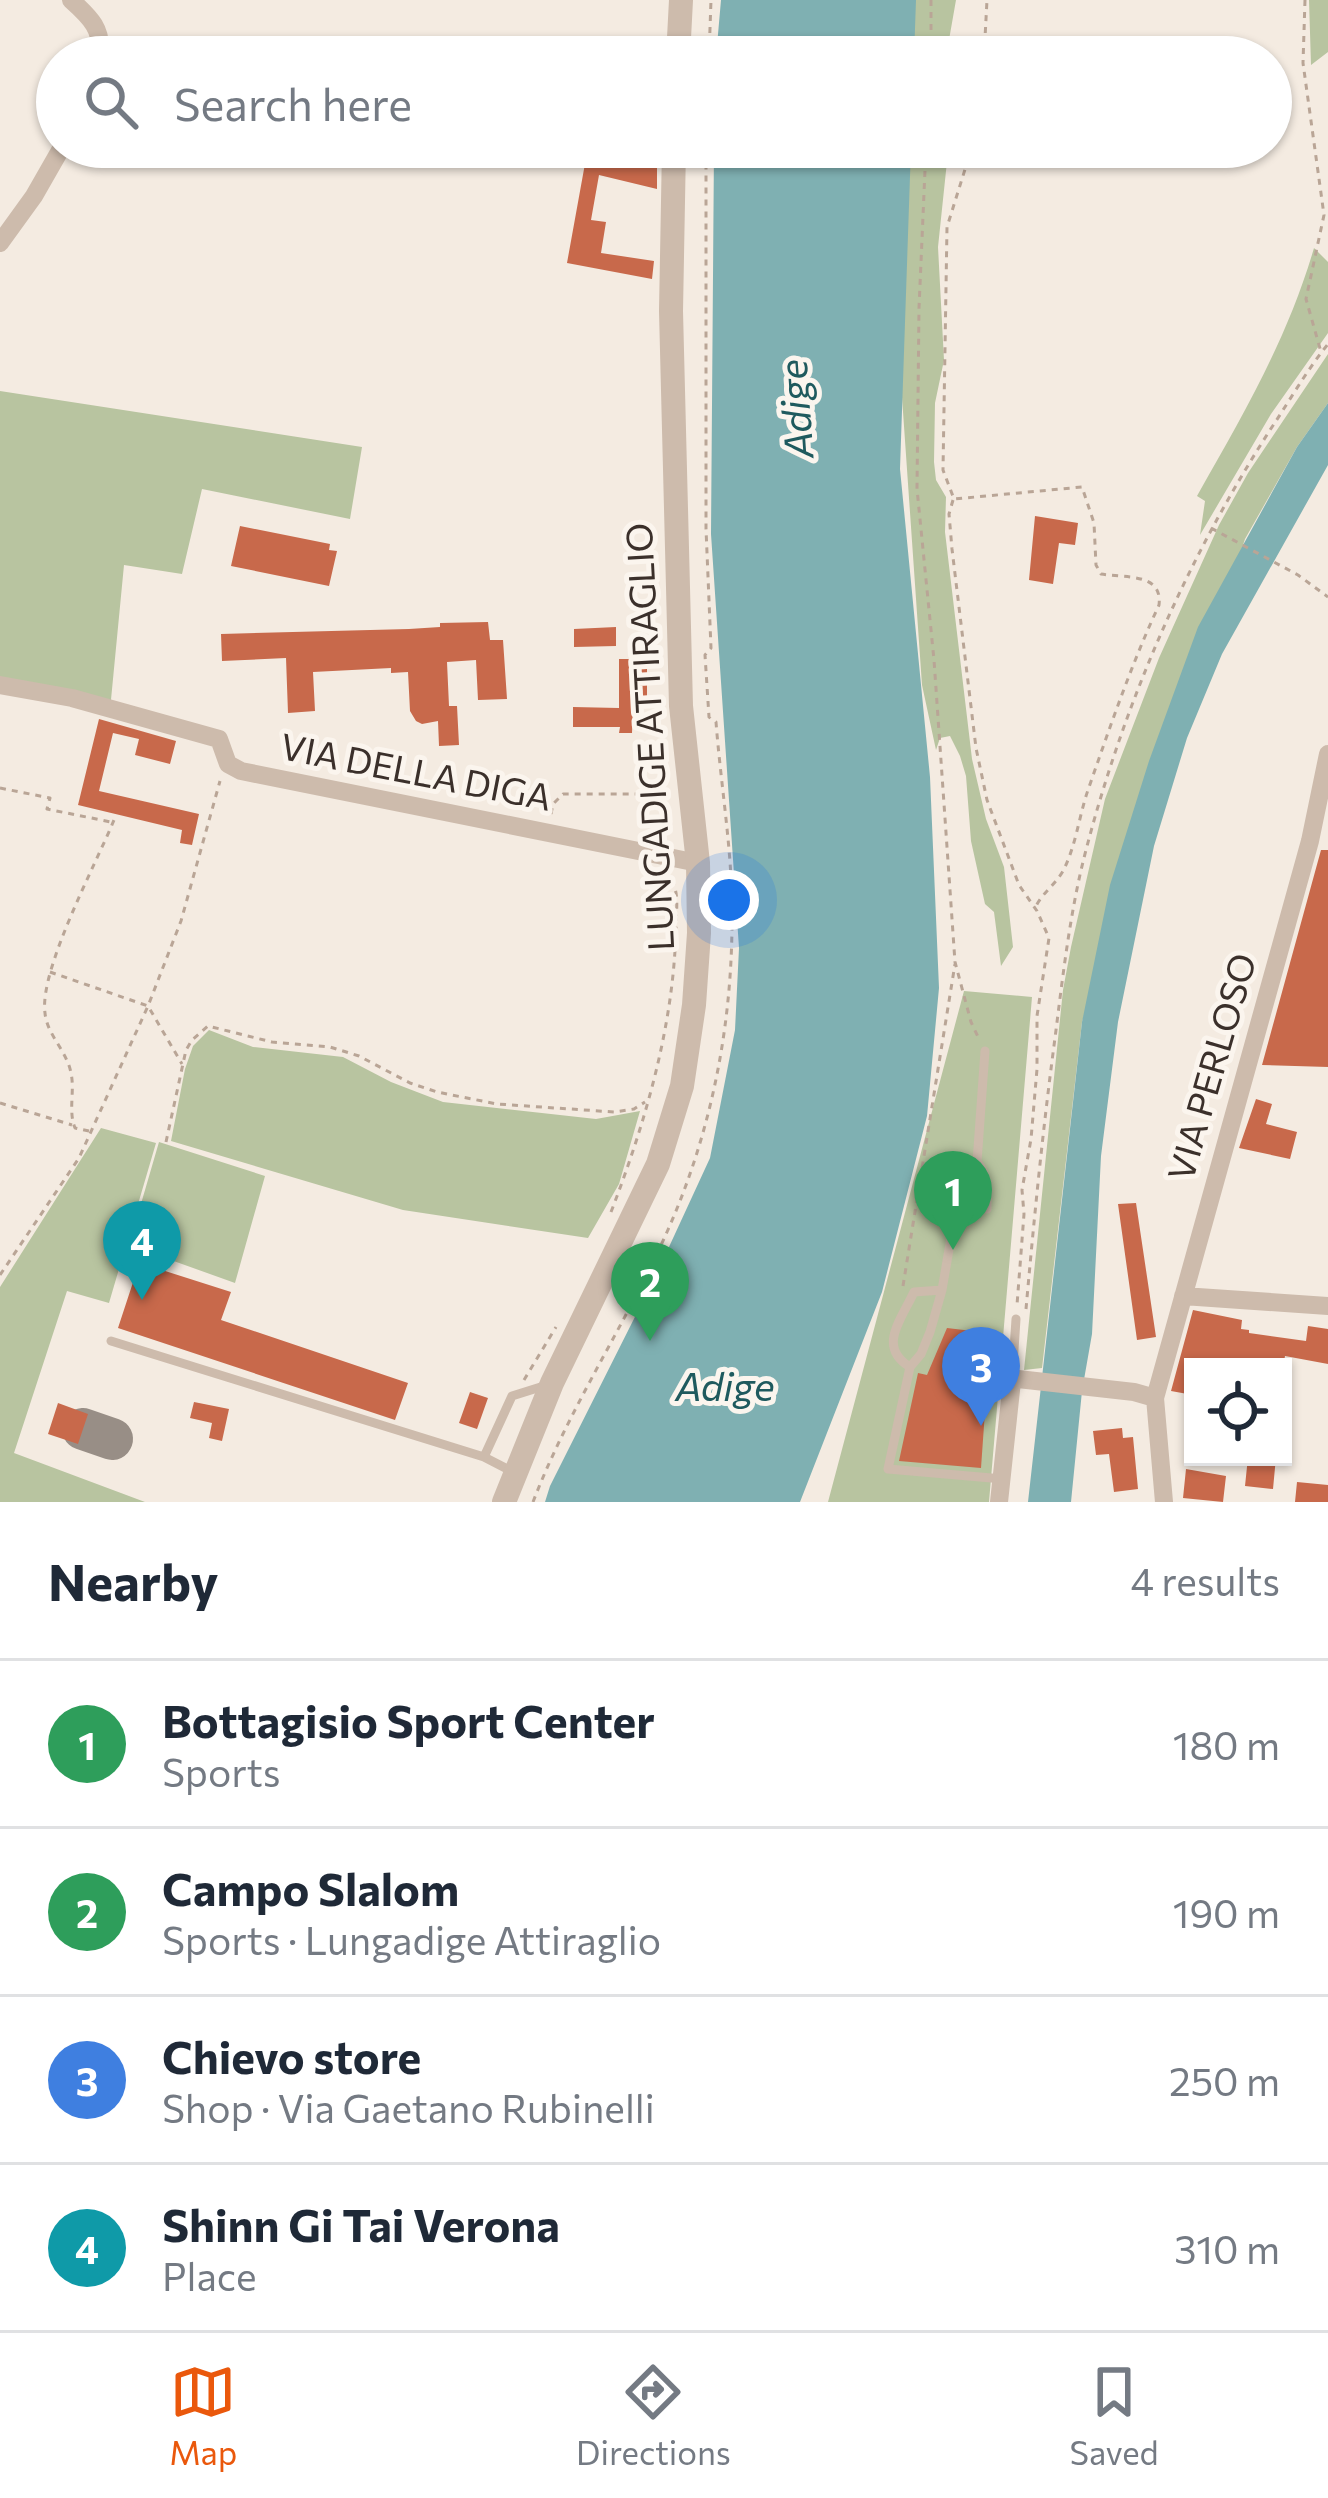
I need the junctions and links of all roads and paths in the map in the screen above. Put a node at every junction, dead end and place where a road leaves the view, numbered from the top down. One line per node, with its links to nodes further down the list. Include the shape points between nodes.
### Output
1 (71, 0): 7 (street)
2 (681, 0): 8 (street)
3 (712, 0): 9 (path)
4 (931, 0): 10 (path)
5 (987, 0): 11 (path)
6 (1305, 0): 18 (path, via 1303,63 1324,214 1306,299)
7 (99, 36)
8 (679, 36)
9 (711, 36)
10 (931, 36)
11 (985, 36)
12 (50, 168): 16 (street)
13 (674, 168): 29 (street, LUNGADIGE ATTIRAGLIO, via 681,706)
14 (925, 168): 31 (path, via 917,489)
15 (965, 168): 19 (path, via 947,227 943,470)
16 (0, 243)
17 (1328, 344): 18 (path)
18 (1322, 352): 20 (path)
19 (953, 499): 30 (path, via 976,748 1003,848); 30 (path, via 1082,487 1101,574 1159,587 1070,855)
20 (1210, 528): 21 (path); 48 (path, via 1117,746 1085,852 1064,960)
21 (1328, 597)
22 (0, 686): 24 (street, VIA DELLA DIGA, via 219,740)
23 (1328, 754): 46 (street, VIA PERLOSO)
24 (228, 764): 27 (street, VIA DELLA DIGA); 33 (path)
25 (0, 788): 32 (path, via 50,798 47,809 113,821)
26 (668, 794): 27 (path, via 563,794)
27 (549, 832): 28 (street, VIA DELLA DIGA)
28 (649, 853): 29 (street, VIA DELLA DIGA); 36 (path, via 645,867 666,874 676,890 668,1011)
29 (698, 863): 53 (street, LUNGADIGE ATTIRAGLIO, via 694,1005 682,1086 658,1164)
30 (1034, 908): 49 (path, via 1049,948)
31 (955, 962): 34 (path); 44 (path)
32 (50, 972): 33 (path); 38 (path, via 45,1020 70,1066 74,1128)
33 (148, 1006): 35 (path); 38 (path)
34 (985, 1051): 40 (lane)
35 (183, 1065): 36 (path, via 191,1040 208,1026 330,1047 437,1093 497,1104 614,1112); 39 (path)
36 (647, 1101): 42 (path)
37 (0, 1102): 38 (path)
38 (91, 1131): 43 (path)
39 (166, 1142)
40 (977, 1162): 41 (lane); 45 (lane, via 961,1180)
41 (987, 1209)
42 (611, 1212)
43 (0, 1275)
44 (904, 1285)
45 (942, 1290): 51 (lane); 51 (lane, via 914,1292 896,1331 896,1359)
46 (1183, 1296): 47 (street); 54 (street, VIA PERLOSO)
47 (1328, 1306)
48 (1025, 1312)
49 (1016, 1319): 52 (lane)
50 (111, 1341): 55 (lane)
51 (910, 1367): 57 (lane, via 888,1469)
52 (1020, 1381): 54 (street); 57 (street)
53 (552, 1383): 55 (lane, via 512,1396); 56 (street, LUNGADIGE ATTIRAGLIO)
54 (1155, 1397): 60 (street, VIA PERLOSO)
55 (484, 1457): 56 (lane)
56 (515, 1472): 58 (street, LUNGADIGE ATTIRAGLIO)
57 (1003, 1479): 59 (street)
58 (504, 1502)
59 (999, 1502)
60 (1164, 1502)

